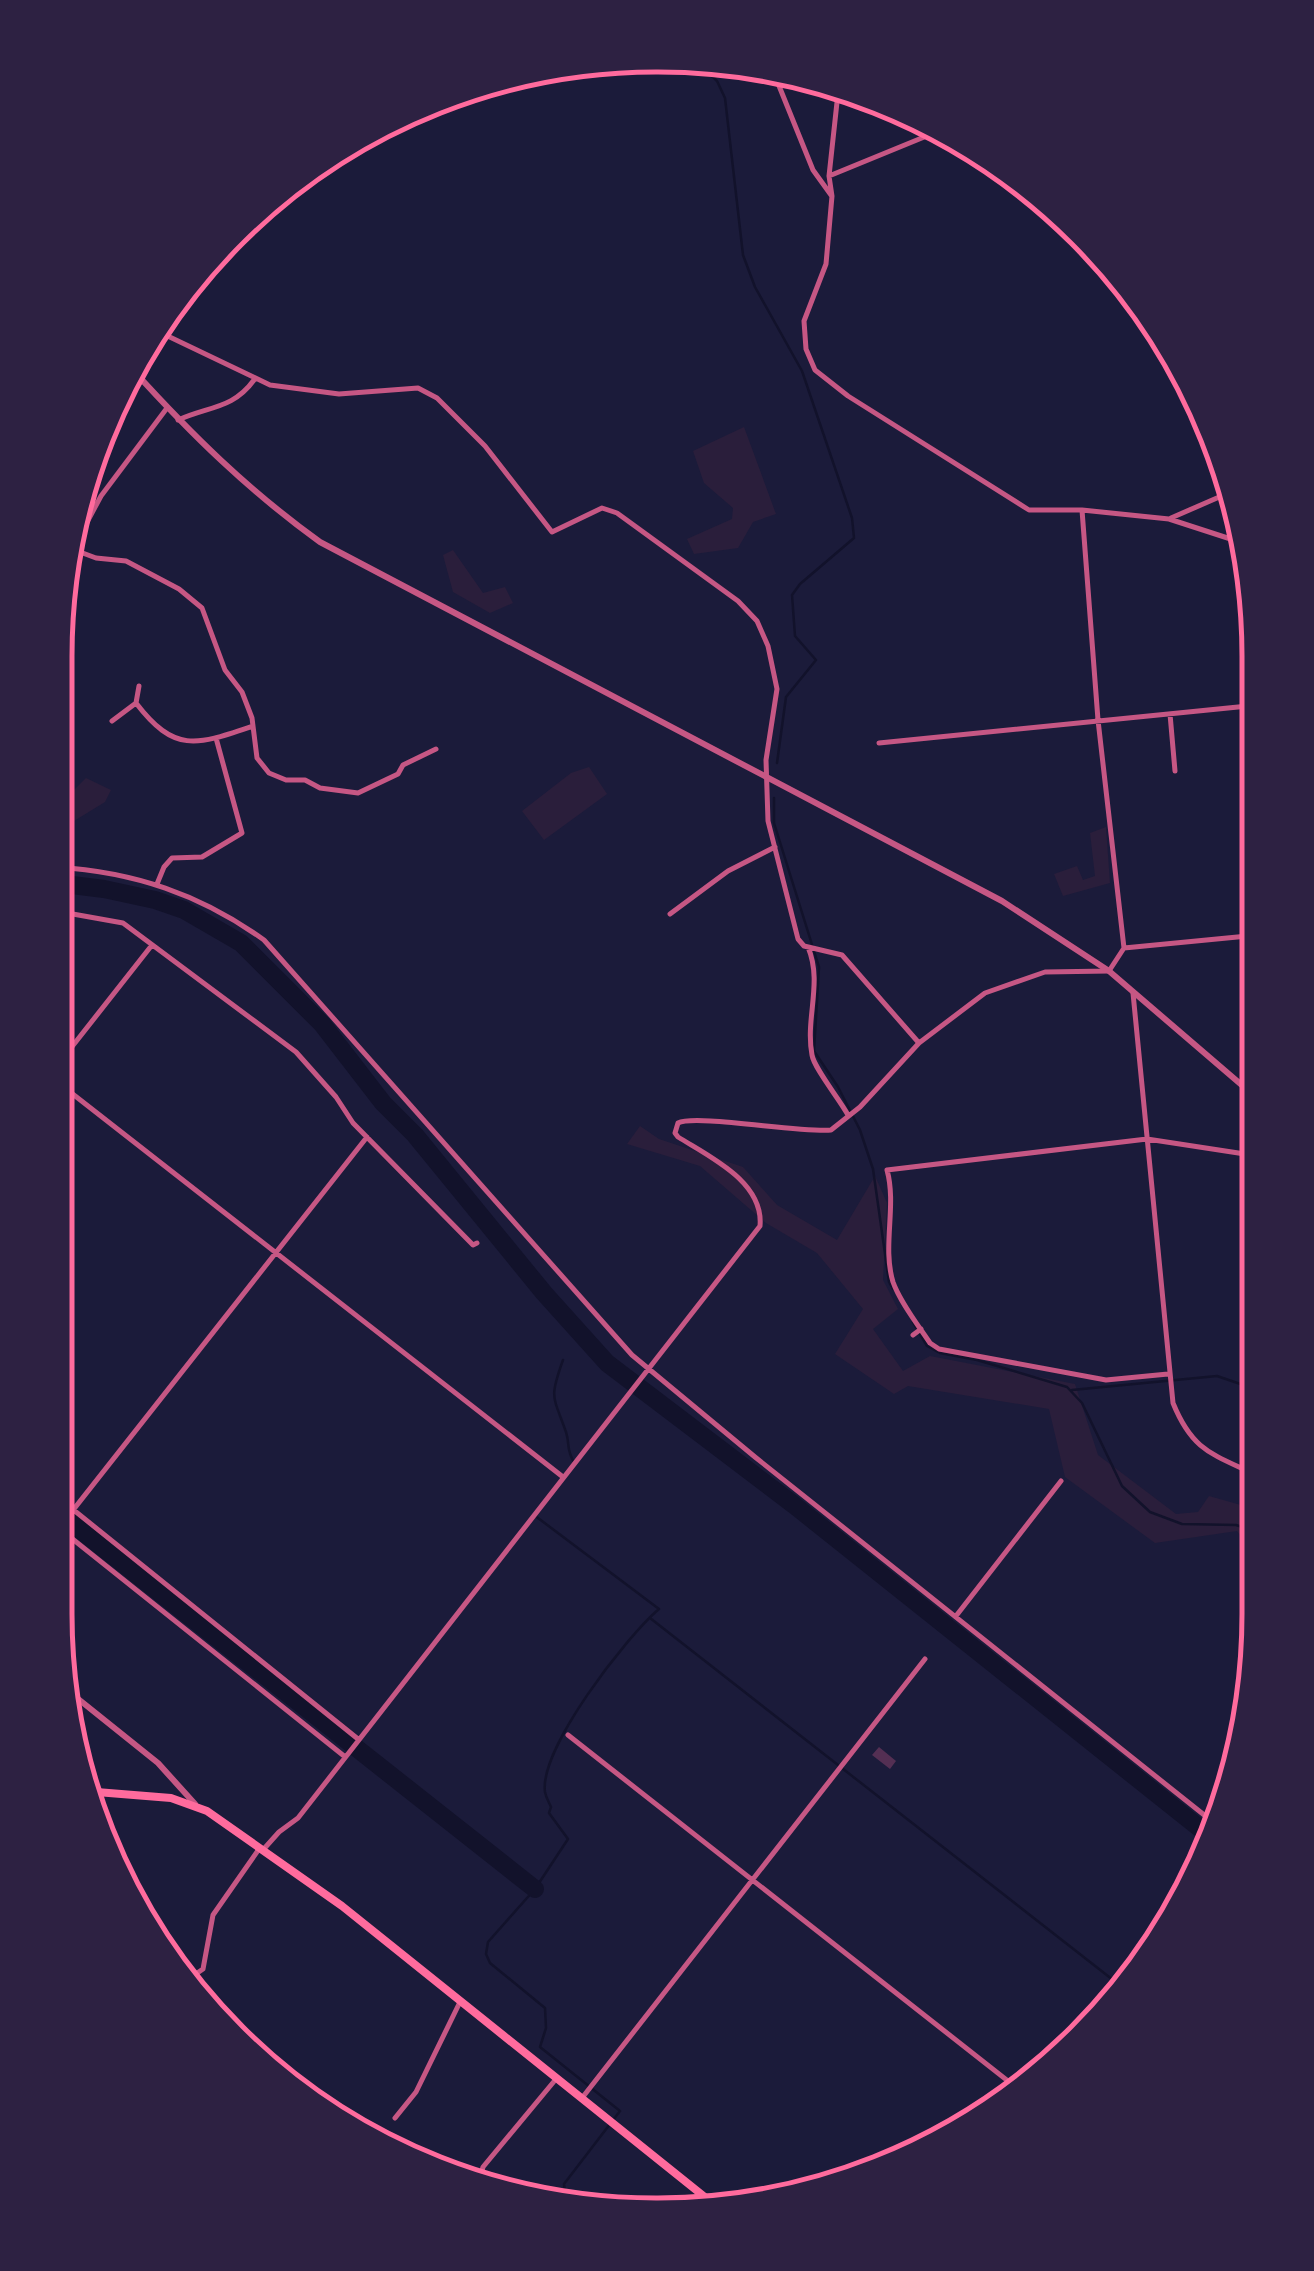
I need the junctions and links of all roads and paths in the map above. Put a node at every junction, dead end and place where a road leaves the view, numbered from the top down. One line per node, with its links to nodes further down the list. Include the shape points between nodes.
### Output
1 (779, 86): 5 (street)
2 (837, 101): 4 (street)
3 (924, 137): 4 (street)
4 (830, 176): 5 (street)
5 (832, 196): 12 (street, via 826,264 804,320 816,370 1029,510)
6 (170, 334): 7 (street)
7 (254, 380): 10 (street, via 232,403); 28 (street, via 339,394 418,388 485,446 552,532 602,508 617,513 738,601 757,621 776,674)
8 (142, 381): 9 (street)
9 (167, 408): 10 (street); 13 (street)
10 (178, 420): 28 (street, via 260,498 320,542)
11 (1219, 497): 14 (street)
12 (1082, 510): 14 (street); 21 (street)
13 (90, 515)
14 (1169, 519): 15 (street)
15 (1229, 538)
16 (83, 552): 23 (street, via 126,561 202,608)
17 (139, 686): 18 (street)
18 (136, 702): 22 (street); 24 (street, via 170,738)
19 (1242, 706): 20 (street)
20 (1170, 713): 21 (street); 27 (street)
21 (1098, 720): 25 (street); 37 (street)
22 (112, 721)
23 (254, 726): 24 (street); 26 (street, via 257,758 270,773 338,791 358,793)
24 (216, 738): 31 (street, via 242,833 202,857 172,858)
25 (879, 743)
26 (436, 749)
27 (1174, 770)
28 (766, 778): 29 (street); 38 (street, via 1002,901)
29 (775, 846): 33 (street); 36 (street, via 789,912)
30 (72, 868): 31 (street)
31 (158, 884): 52 (street, via 227,913 264,940 585,1305)
32 (72, 914): 35 (street, via 123,922)
33 (670, 914)
34 (1242, 937): 37 (street)
35 (152, 945): 41 (street); 45 (street, via 296,1052)
36 (808, 947): 40 (street, via 842,956); 44 (street, via 816,970 812,1060)
37 (1124, 948): 38 (street)
38 (1109, 970): 39 (street); 40 (street, via 1045,972 985,993)
39 (1132, 990): 42 (street); 46 (street)
40 (918, 1043): 44 (street)
41 (72, 1047)
42 (1242, 1085)
43 (72, 1094): 49 (street)
44 (848, 1115): 52 (street, via 826,1131 688,1118 678,1123 678,1137 732,1169 761,1214 760,1226)
45 (366, 1138): 48 (street); 49 (street)
46 (1147, 1139): 47 (street); 50 (street, via 886,1170 894,1283); 53 (street)
47 (1242, 1154)
48 (476, 1243)
49 (276, 1254): 55 (street); 57 (street)
50 (921, 1329): 51 (street); 53 (street, via 939,1350 1052,1372 1106,1380)
51 (913, 1335)
52 (650, 1368): 55 (street); 59 (street)
53 (1168, 1374): 54 (street, via 1183,1429 1195,1444)
54 (1242, 1468)
55 (563, 1477): 63 (street)
56 (1061, 1481): 59 (street)
57 (74, 1509): 63 (street)
58 (72, 1542): 64 (street)
59 (956, 1616): 67 (street)
60 (925, 1659): 69 (street)
61 (79, 1699): 66 (street, via 158,1763)
62 (568, 1735): 69 (street)
63 (358, 1739): 64 (street)
64 (344, 1756): 68 (street, via 298,1818)
65 (102, 1795): 66 (main road)
66 (194, 1804): 68 (main road)
67 (1205, 1816)
68 (261, 1850): 70 (street, via 213,1915 203,1969); 71 (main road)
69 (751, 1880): 73 (street); 74 (street)
70 (196, 1974)
71 (460, 2002): 72 (main road); 75 (street, via 416,2092)
72 (556, 2079): 74 (main road); 76 (street)
73 (1008, 2081)
74 (581, 2098): 77 (main road)
75 (395, 2118)
76 (482, 2171)
77 (704, 2196)

